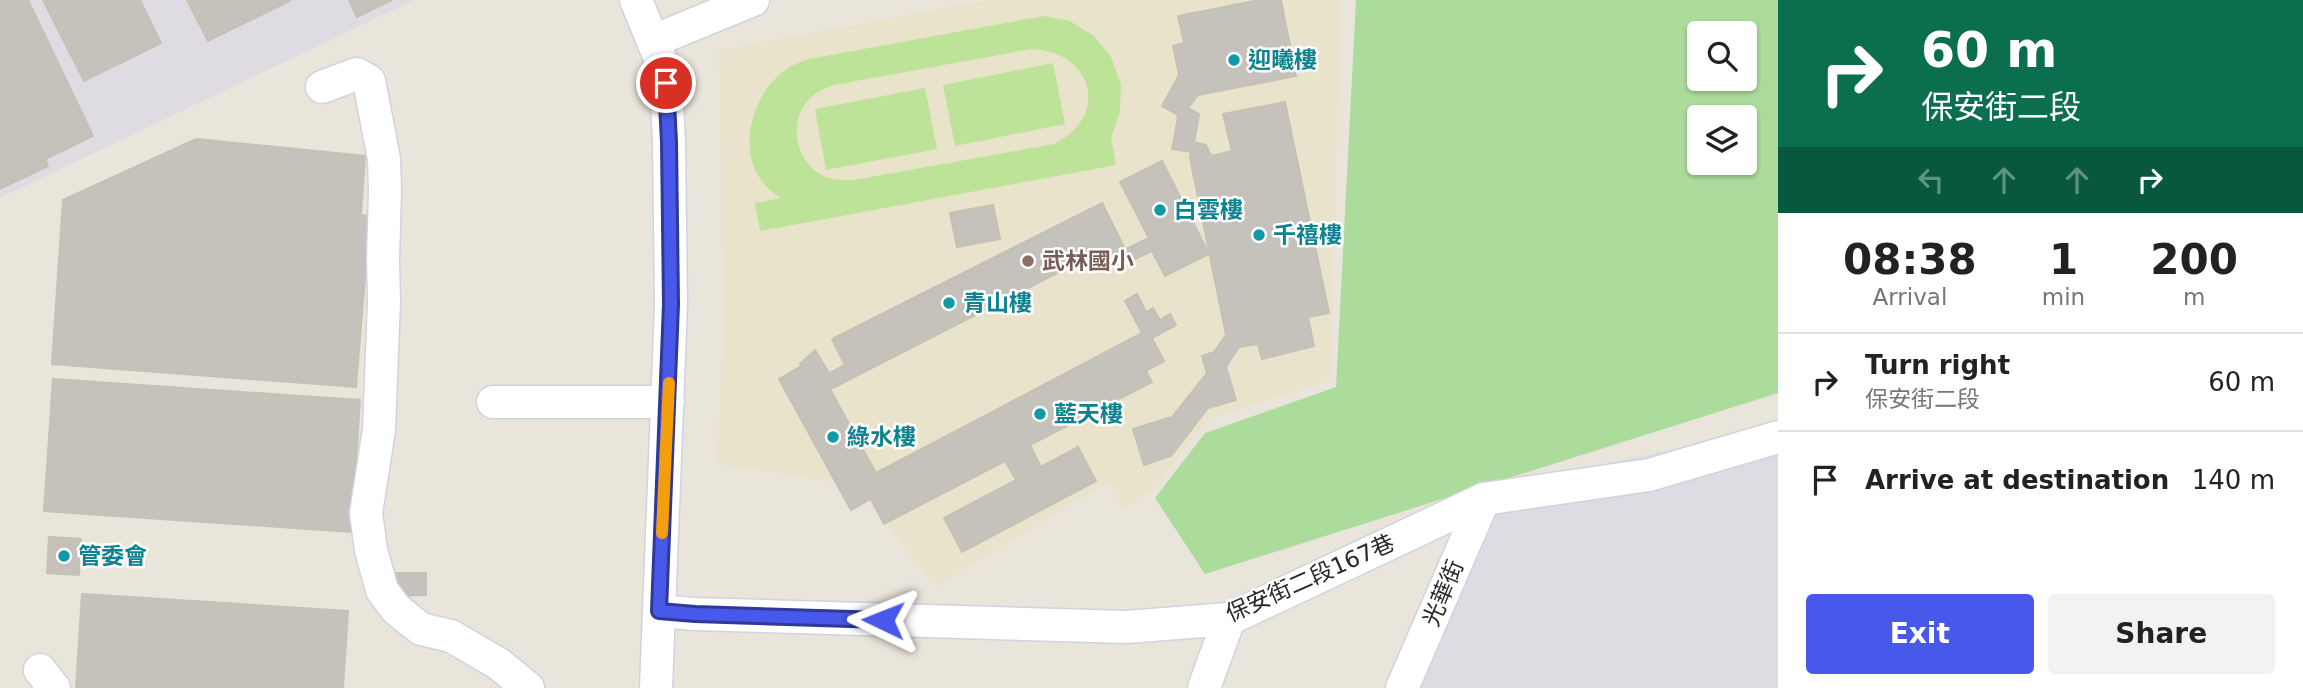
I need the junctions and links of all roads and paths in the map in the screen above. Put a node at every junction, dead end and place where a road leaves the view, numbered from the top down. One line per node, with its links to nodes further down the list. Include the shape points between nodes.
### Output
1 (636, 0): 3 (street)
2 (753, 0): 3 (street)
3 (653, 41): 6 (street, via 666,83 669,142)
4 (322, 87): 11 (street, via 357,74 369,81 384,159 379,430 366,513 382,590 396,609 421,629 451,636 499,664)
5 (493, 402): 6 (street)
6 (668, 402): 9 (street)
7 (1778, 437): 8 (street, 保安街二段167巷, via 1649,475)
8 (1484, 499): 10 (street, 保安街二段167巷); 14 (street, 光華街)
9 (659, 611): 10 (street, 保安街二段167巷, via 1126,627); 12 (street)
10 (1229, 619): 13 (street)
11 (528, 688)
12 (656, 688)
13 (1204, 688)
14 (1402, 688)

